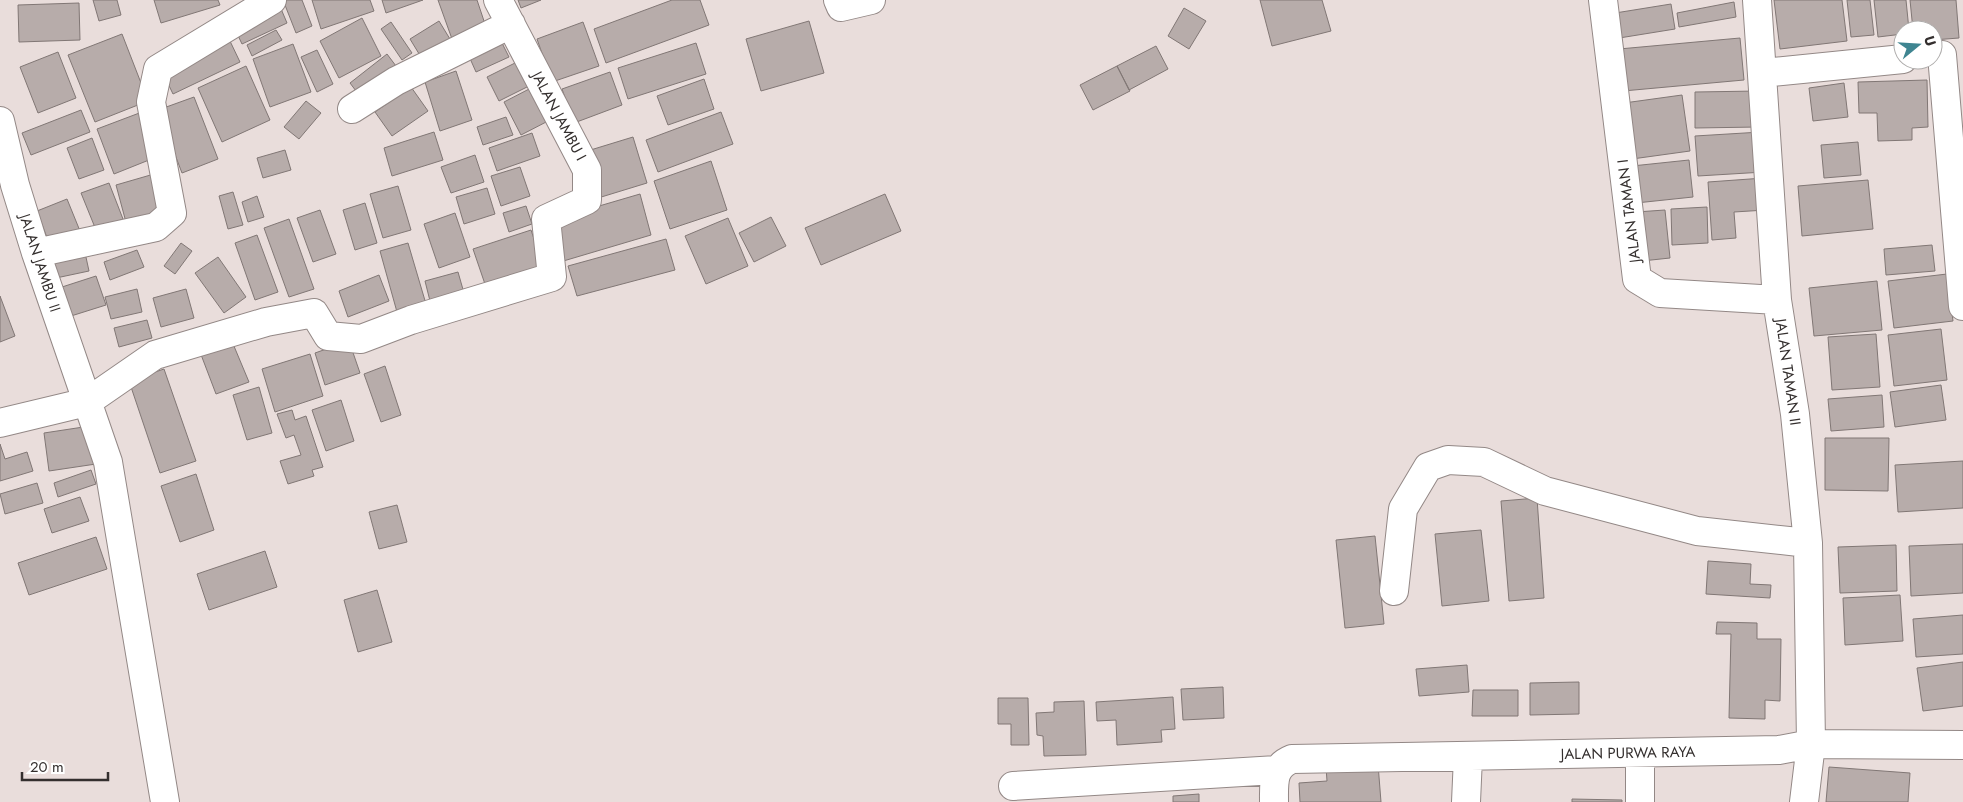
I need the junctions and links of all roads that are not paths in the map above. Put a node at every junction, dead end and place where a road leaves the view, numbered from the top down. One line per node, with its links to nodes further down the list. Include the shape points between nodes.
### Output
1 (272, 0): 14 (street, via 158,69 151,102 172,213 156,227)
2 (498, 0): 7 (street, JALAN JAMBU I)
3 (838, 0): 4 (street, via 841,7)
4 (871, 0)
5 (1604, 0): 15 (street, JALAN TAMAN I, via 1638,279 1660,293)
6 (1757, 0): 10 (street, JALAN TAMAN II)
7 (511, 24): 11 (street, via 396,81); 17 (street, JALAN JAMBU I, via 587,170 587,200 546,219 552,277 411,320 361,339 328,336 314,313 266,322 155,354)
8 (1946, 54): 16 (street)
9 (1893, 60): 10 (street)
10 (1763, 73): 15 (street, JALAN TAMAN II)
11 (352, 109)
12 (0, 121): 13 (street, JALAN JAMBU II)
13 (8, 186): 14 (street, JALAN JAMBU II)
14 (36, 253): 17 (street, JALAN JAMBU II)
15 (1777, 300): 19 (street, JALAN TAMAN II, via 1795,414)
16 (1963, 306)
17 (87, 402): 18 (street); 27 (street, JALAN JAMBU II, via 108,462)
18 (0, 423)
19 (1808, 543): 20 (street, via 1697,532 1545,491 1484,462 1448,460 1428,467 1403,509); 21 (street, JALAN TAMAN II)
20 (1394, 591)
21 (1811, 744): 22 (street, JALAN PURWA RAYA); 23 (street, JALAN PURWA RAYA, via 1779,750); 31 (street, JALAN TAMAN II)
22 (1963, 745)
23 (1640, 753): 24 (street, JALAN PURWA RAYA); 30 (street)
24 (1468, 757): 25 (street, JALAN PURWA RAYA); 29 (street)
25 (1284, 765): 26 (street, JALAN PURWA RAYA); 28 (street)
26 (1013, 786)
27 (165, 802)
28 (1274, 802)
29 (1466, 802)
30 (1640, 802)
31 (1804, 802)

